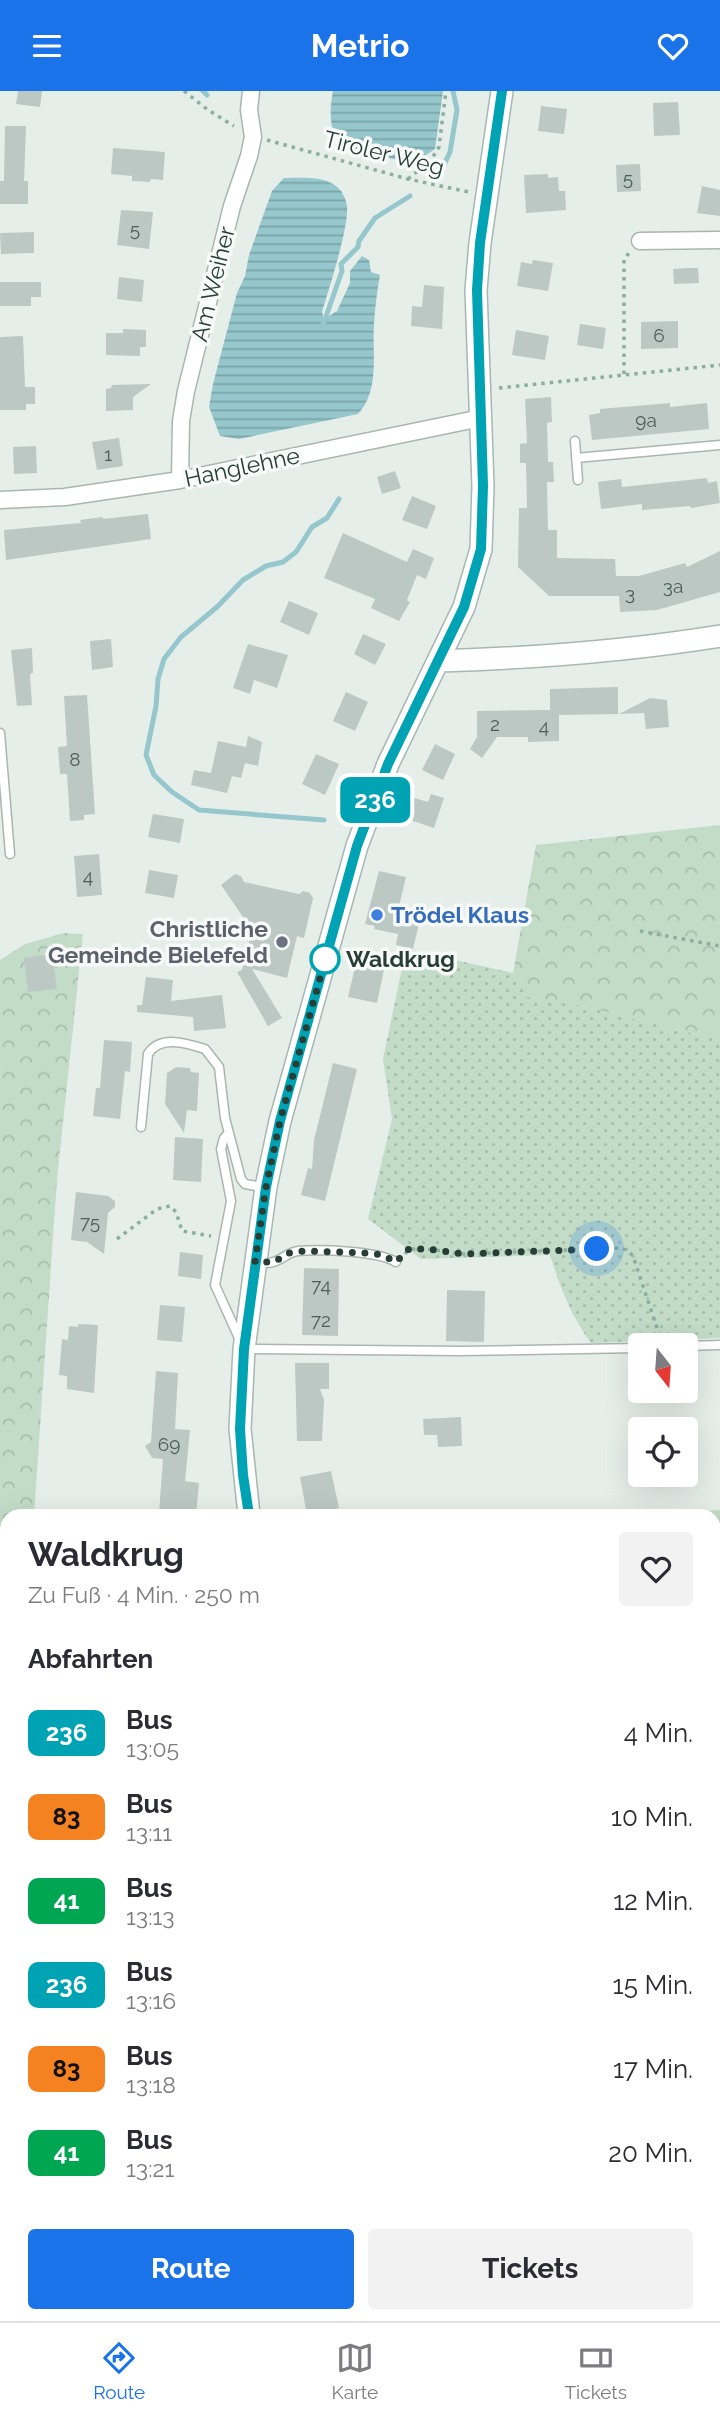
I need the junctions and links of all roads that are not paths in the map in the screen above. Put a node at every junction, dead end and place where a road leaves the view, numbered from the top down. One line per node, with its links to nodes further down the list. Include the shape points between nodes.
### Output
1 (251, 91): 9 (street, Am Weiher, via 253,137 186,391)
2 (502, 91): 5 (main road, via 480,243)
3 (720, 240): 4 (street)
4 (640, 241)
5 (481, 418): 9 (street, Hanglehne); 13 (main road, via 481,549 464,607)
6 (575, 441): 8 (lane)
7 (720, 445): 8 (lane)
8 (576, 459): 10 (lane)
9 (180, 480): 11 (street, Hanglehne, via 65,498)
10 (578, 480)
11 (0, 500)
12 (720, 636): 13 (main road, via 593,652)
13 (439, 661): 18 (main road, via 388,764 357,846)
14 (0, 733): 15 (lane)
15 (10, 854)
16 (141, 1127): 17 (lane, via 148,1054 162,1041 197,1046 213,1056 219,1067)
17 (228, 1134): 18 (lane, via 241,1179 245,1184); 24 (lane, via 221,1149 231,1201 215,1285)
18 (266, 1187): 19 (main road)
19 (255, 1262): 20 (lane, via 274,1262 304,1251 368,1253); 24 (main road)
20 (396, 1262)
21 (720, 1345): 22 (lane)
22 (698, 1346)
23 (628, 1348): 24 (lane)
24 (244, 1349): 25 (main road, via 240,1429)
25 (248, 1509)

